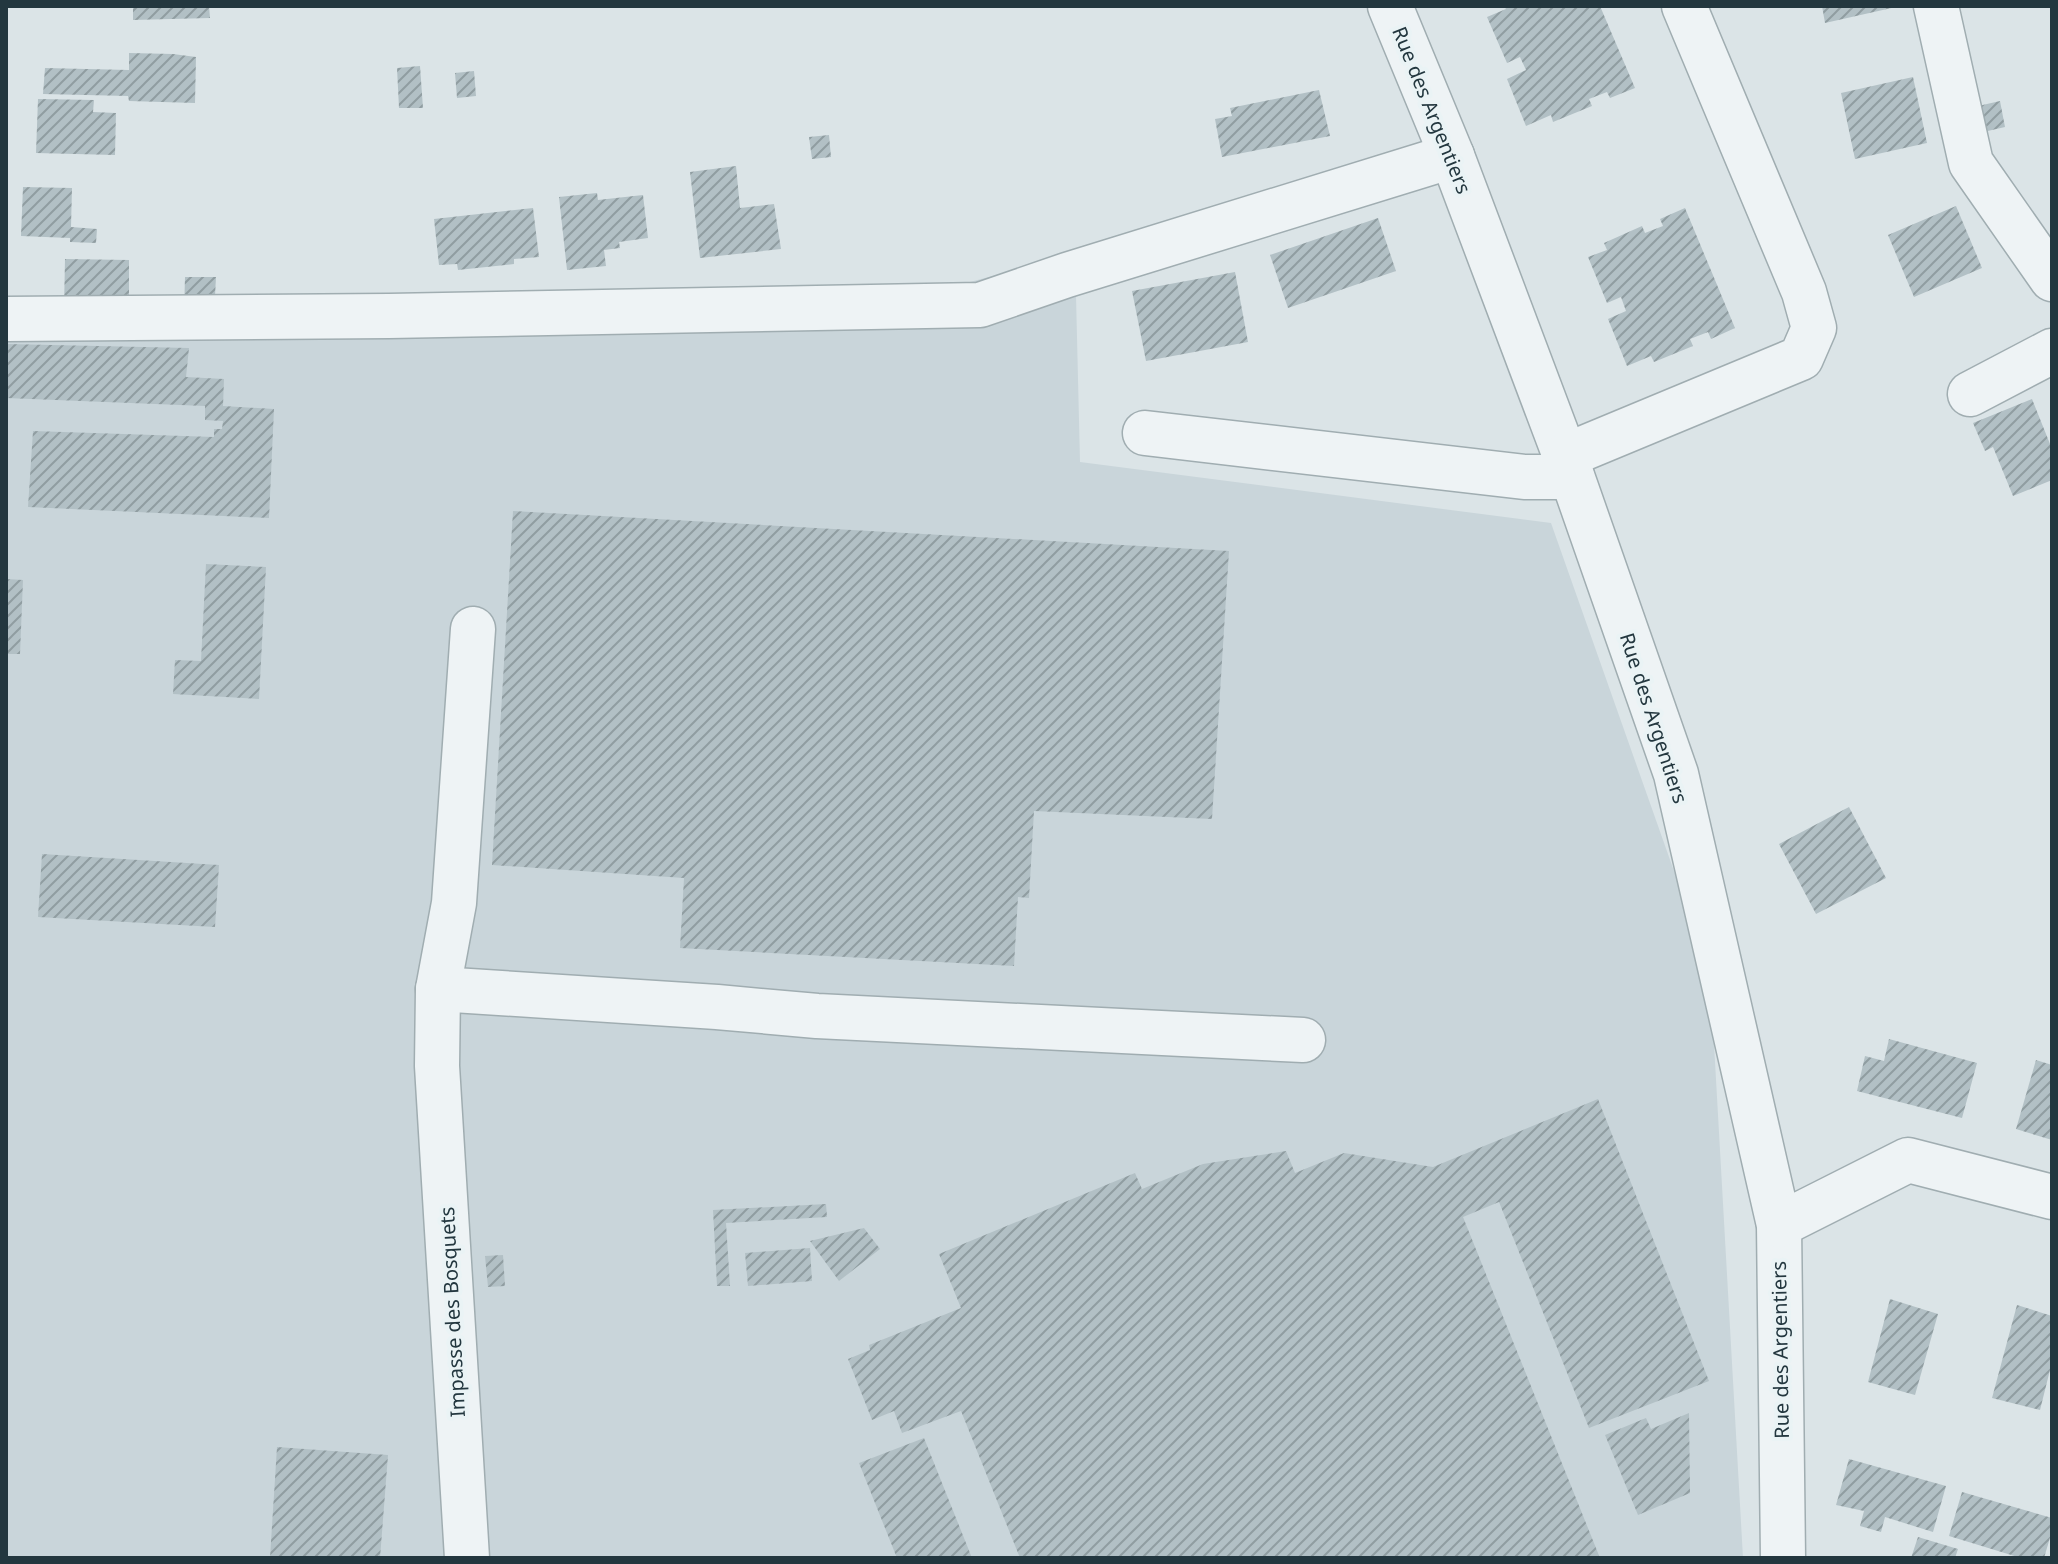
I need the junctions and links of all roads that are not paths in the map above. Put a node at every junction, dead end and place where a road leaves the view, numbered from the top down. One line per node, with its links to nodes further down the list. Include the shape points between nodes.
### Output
1 (1390, 6): 4 (street, Rue des Argentiers)
2 (1684, 6): 10 (street, via 1804,292 1814,328 1801,358)
3 (1936, 6): 5 (street, via 1971,163)
4 (1452, 156): 6 (street, via 980,305); 10 (street, Rue des Argentiers)
5 (2052, 279)
6 (6, 319)
7 (2052, 351): 8 (street)
8 (1970, 394)
9 (1145, 433): 10 (street, via 1524,477)
10 (1568, 466): 15 (street, Rue des Argentiers, via 1676,774)
11 (473, 629): 12 (street, Impasse des Bosquets, via 454,903)
12 (438, 989): 13 (street, via 817,1016); 16 (street, Impasse des Bosquets, via 437,1066)
13 (1303, 1040)
14 (2052, 1197): 15 (street, via 1908,1160)
15 (1779, 1225): 17 (street, Rue des Argentiers)
16 (467, 1558)
17 (1783, 1558)

